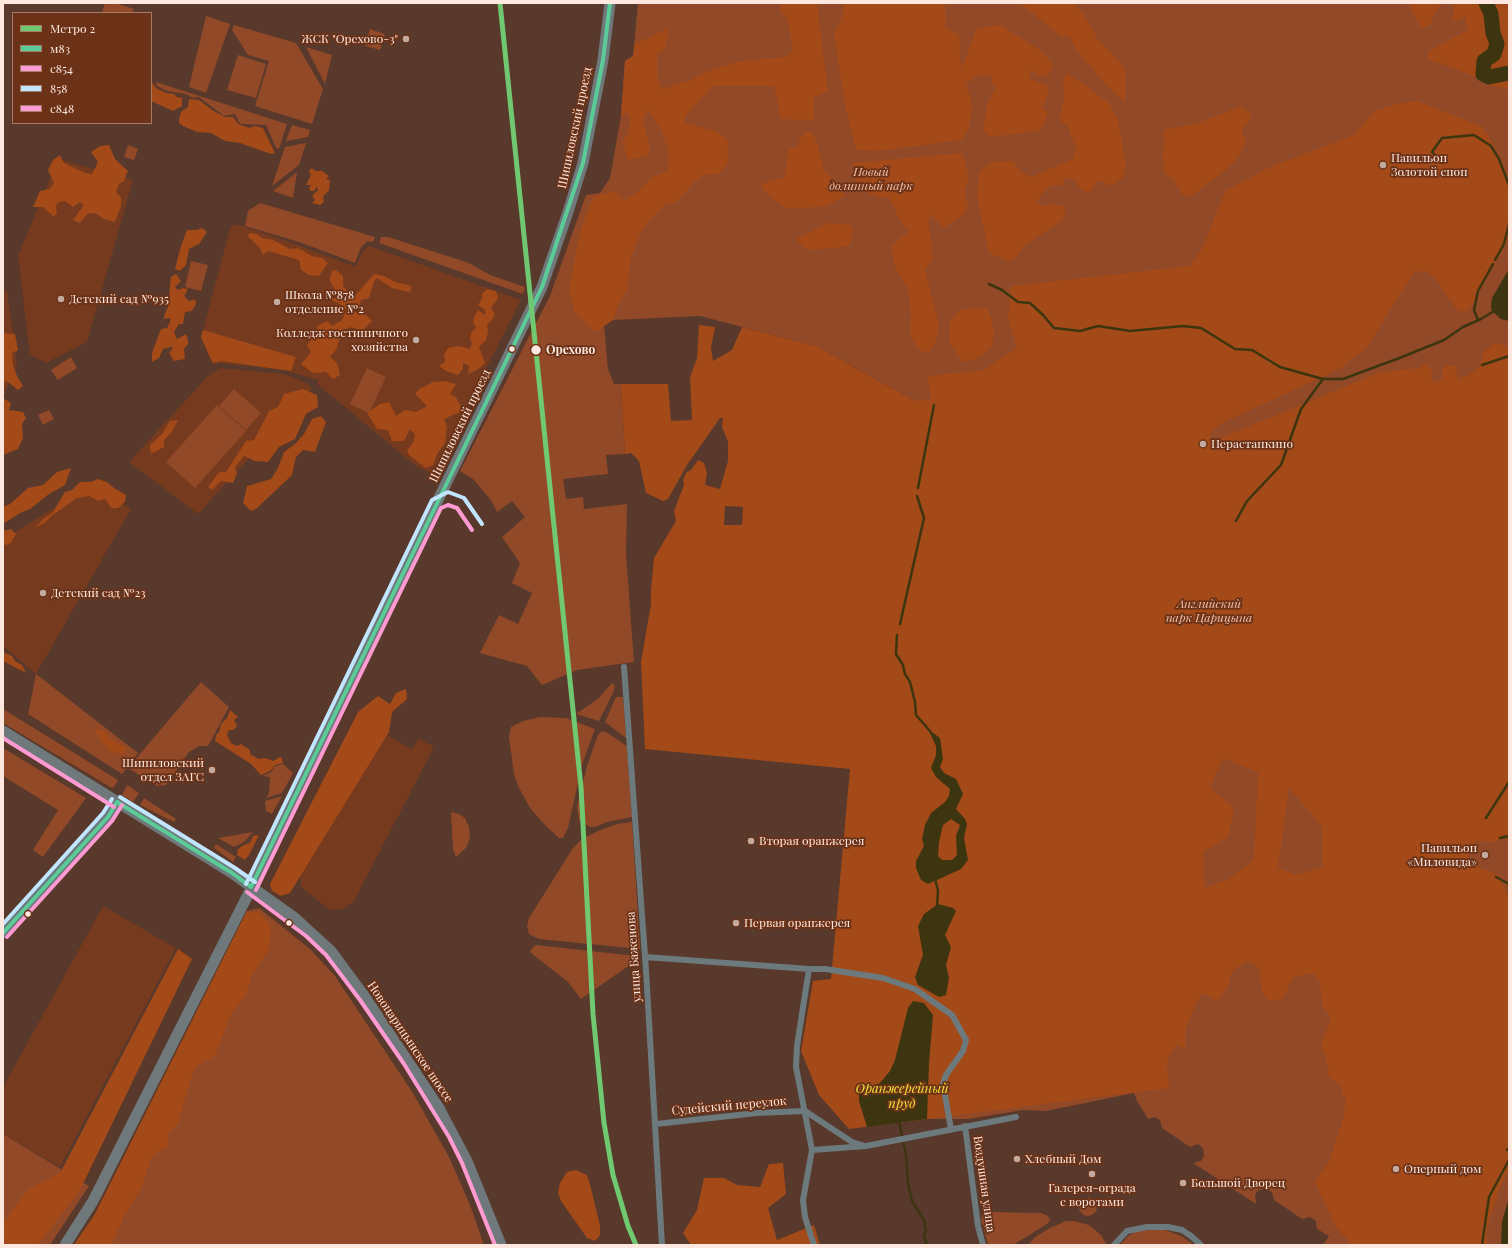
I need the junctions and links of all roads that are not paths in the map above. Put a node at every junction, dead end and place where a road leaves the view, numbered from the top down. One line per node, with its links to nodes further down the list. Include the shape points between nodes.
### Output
1 (610, 3): 5 (main road, Шипиловский проезд, via 603,60 583,163 542,287)
2 (624, 667): 7 (street, улица Баженова)
3 (3, 732): 4 (main road, Новоцарицынское шоссе)
4 (117, 802): 5 (main road, Новоцарицынское шоссе); 6 (street, via 108,817)
5 (251, 887): 16 (main road, Шипиловский проезд, via 94,1201); 17 (main road, Новоцарицынское шоссе, via 310,931 331,951 361,991 424,1083 454,1134)
6 (3, 933)
7 (645, 957): 8 (street); 11 (street, улица Баженова)
8 (809, 969): 9 (street, via 797,1060); 13 (street, via 825,968 883,978 915,989 952,1015 966,1040 963,1051 946,1075 943,1084)
9 (805, 1111): 11 (street, Судейский переулок, via 757,1113); 14 (street, via 852,1142); 15 (street)
10 (1016, 1117): 12 (street)
11 (656, 1124): 18 (street, улица Баженова)
12 (965, 1126): 13 (street); 20 (street, Воздушная улица, via 978,1226)
13 (952, 1129): 14 (street)
14 (865, 1146): 15 (street)
15 (812, 1150): 19 (street, via 803,1200 805,1217)
16 (65, 1245)
17 (501, 1245)
18 (662, 1245)
19 (814, 1245)
20 (984, 1245)
21 (1114, 1245): 22 (street, via 1128,1231 1147,1227 1182,1230)
22 (1201, 1245)

